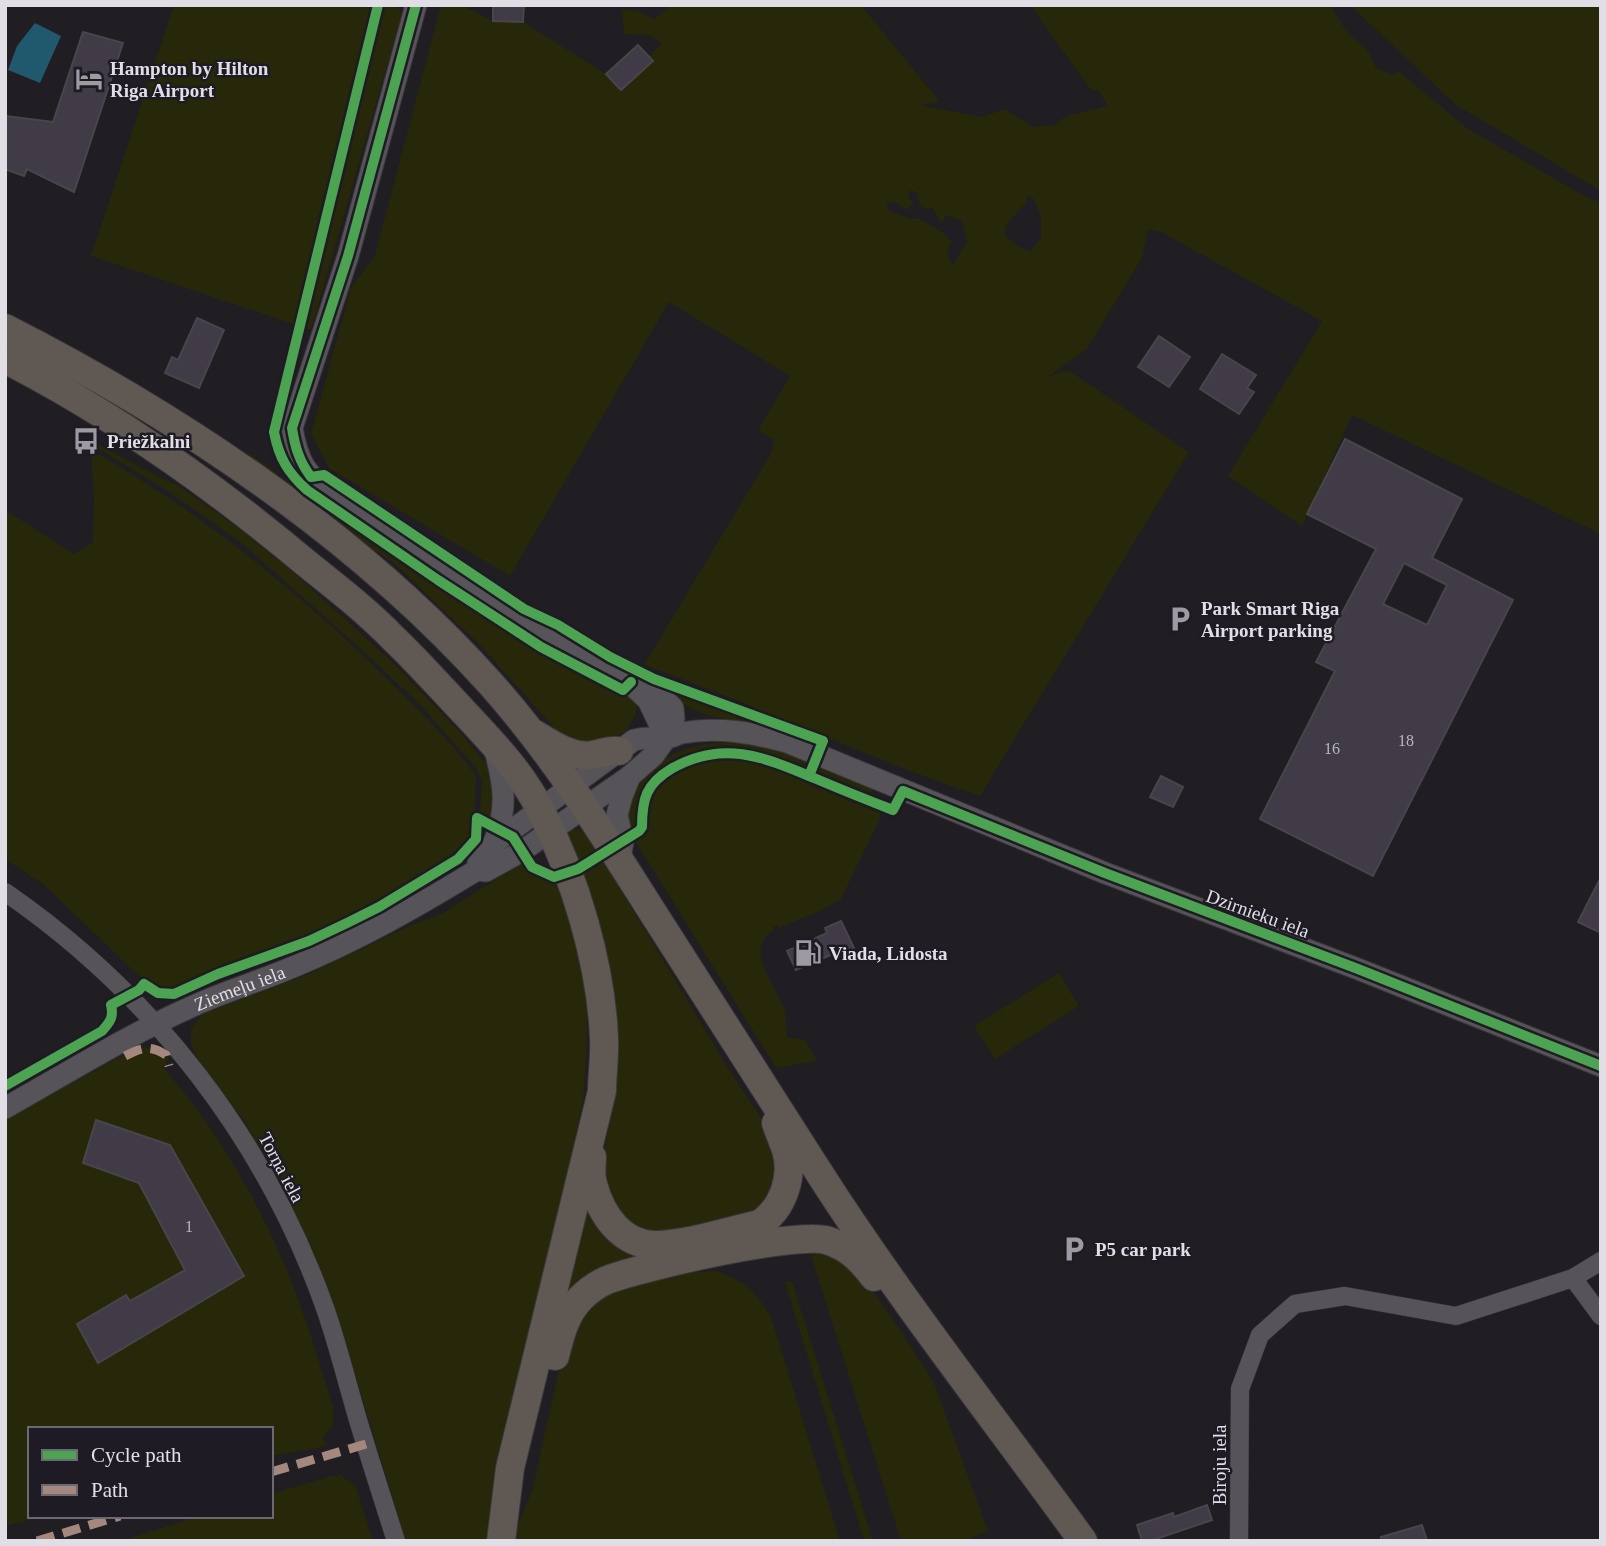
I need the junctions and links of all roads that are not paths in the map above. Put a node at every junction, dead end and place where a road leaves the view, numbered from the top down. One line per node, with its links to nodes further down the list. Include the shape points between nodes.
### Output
1 (416, 5): 5 (street, via 348,256 292,428 295,448 311,477 332,494 490,601 631,682 648,700)
2 (5, 328): 4 (main road, via 79,366 280,496 397,591 488,680)
3 (5, 359): 6 (main road, via 185,467 256,521 394,639)
4 (533, 732): 7 (main road, via 578,754 588,756 610,749); 8 (main road)
5 (666, 738): 7 (street, Dzirnieku iela, via 634,740); 15 (street, Dzirnieku iela, via 683,733 749,732 787,742 1105,873)
6 (495, 746): 9 (main road); 10 (street, via 504,800)
7 (625, 764): 8 (street, Dzirnieku iela); 11 (street, via 617,815 623,841)
8 (578, 798): 9 (street, Dzirnieku iela); 11 (main road)
9 (546, 820): 10 (street, Ziemeļu iela); 12 (street, Ziemeļu iela, via 495,867); 18 (main road, via 585,928 601,1002 602,1091)
10 (493, 844): 12 (street, Ziemeļu iela)
11 (620, 860): 16 (main road)
12 (477, 870): 14 (street, Ziemeļu iela, via 355,940)
13 (5, 892): 14 (street, Torņa iela, via 87,955)
14 (157, 1023): 17 (street, Ziemeļu iela); 24 (street, Torņa iela, via 240,1132 296,1238 325,1308)
15 (1601, 1066)
16 (764, 1086): 18 (main road, via 787,1152 789,1174 783,1199 760,1224 659,1245 633,1240 606,1218 592,1181); 22 (main road, via 888,1274)
17 (5, 1108)
18 (593, 1122): 23 (main road, via 510,1468)
19 (1601, 1261): 20 (street, Biroju iela)
20 (1573, 1278): 21 (street); 26 (street, Biroju iela, via 1456,1316 1345,1296 1295,1304 1260,1335 1240,1389)
21 (1601, 1316)
22 (988, 1411): 23 (main road, via 955,1388 856,1254 828,1241 813,1238 748,1247 650,1268 608,1280 572,1308 562,1327 526,1475); 25 (main road)
23 (503, 1528)
24 (396, 1541)
25 (1083, 1541)
26 (1239, 1541)

